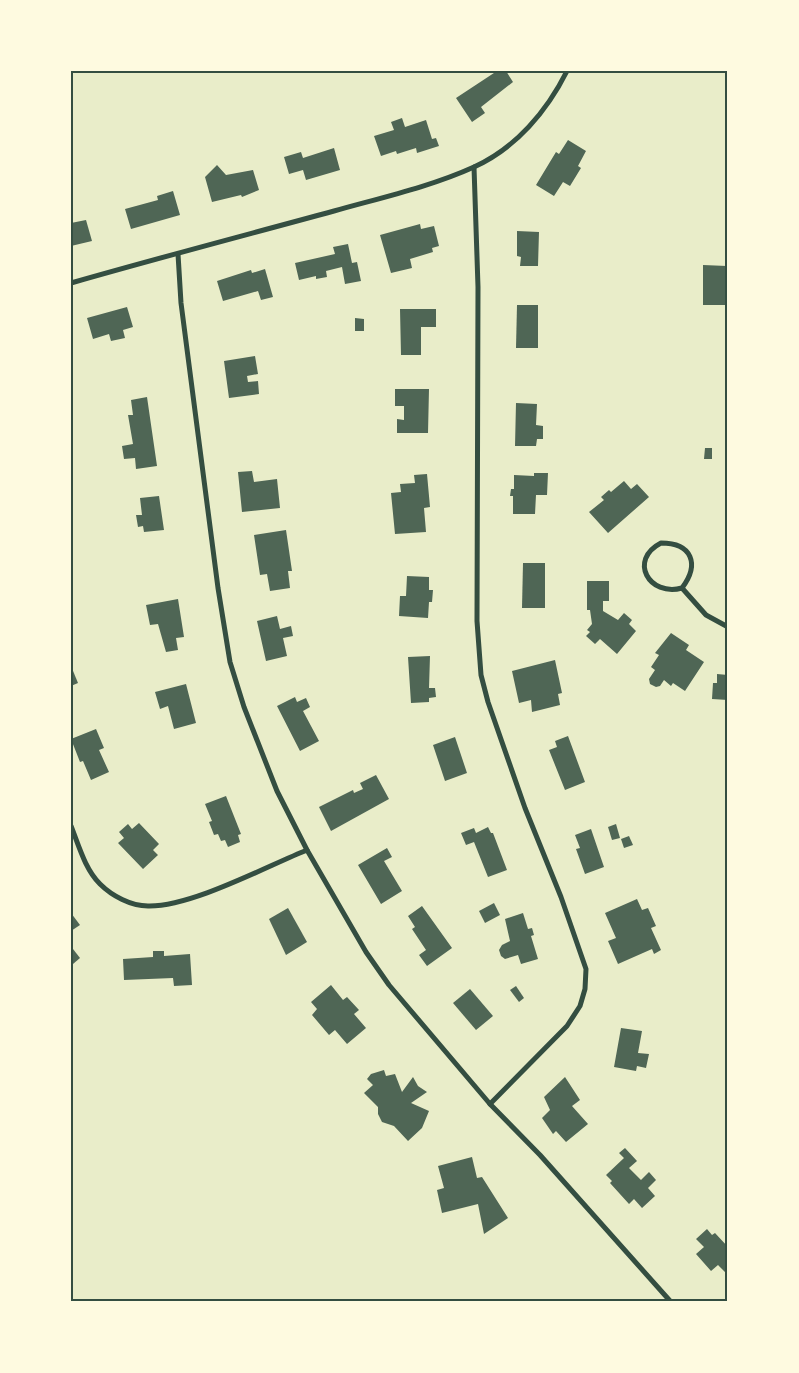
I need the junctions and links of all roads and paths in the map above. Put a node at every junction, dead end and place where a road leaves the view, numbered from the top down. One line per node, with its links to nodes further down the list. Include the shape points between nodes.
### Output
1 (567, 71): 2 (street, via 539,117 502,150)
2 (474, 167): 3 (street, via 420,186); 9 (street, via 478,277 477,621 482,674 488,702 525,808 586,969 580,1006 567,1026)
3 (178, 254): 4 (street); 8 (street, via 181,303 230,662 277,791)
4 (71, 283)
5 (682, 588): 5 (street, via 690,573 690,554 674,543 661,543 652,548 644,560 644,571 649,579 666,590); 6 (street, via 706,615)
6 (728, 627)
7 (71, 826): 8 (street, via 89,871 99,884 131,904 147,906 171,904 200,895)
8 (307, 850): 9 (street, via 366,952 389,985)
9 (490, 1104): 10 (street)
10 (671, 1302)

